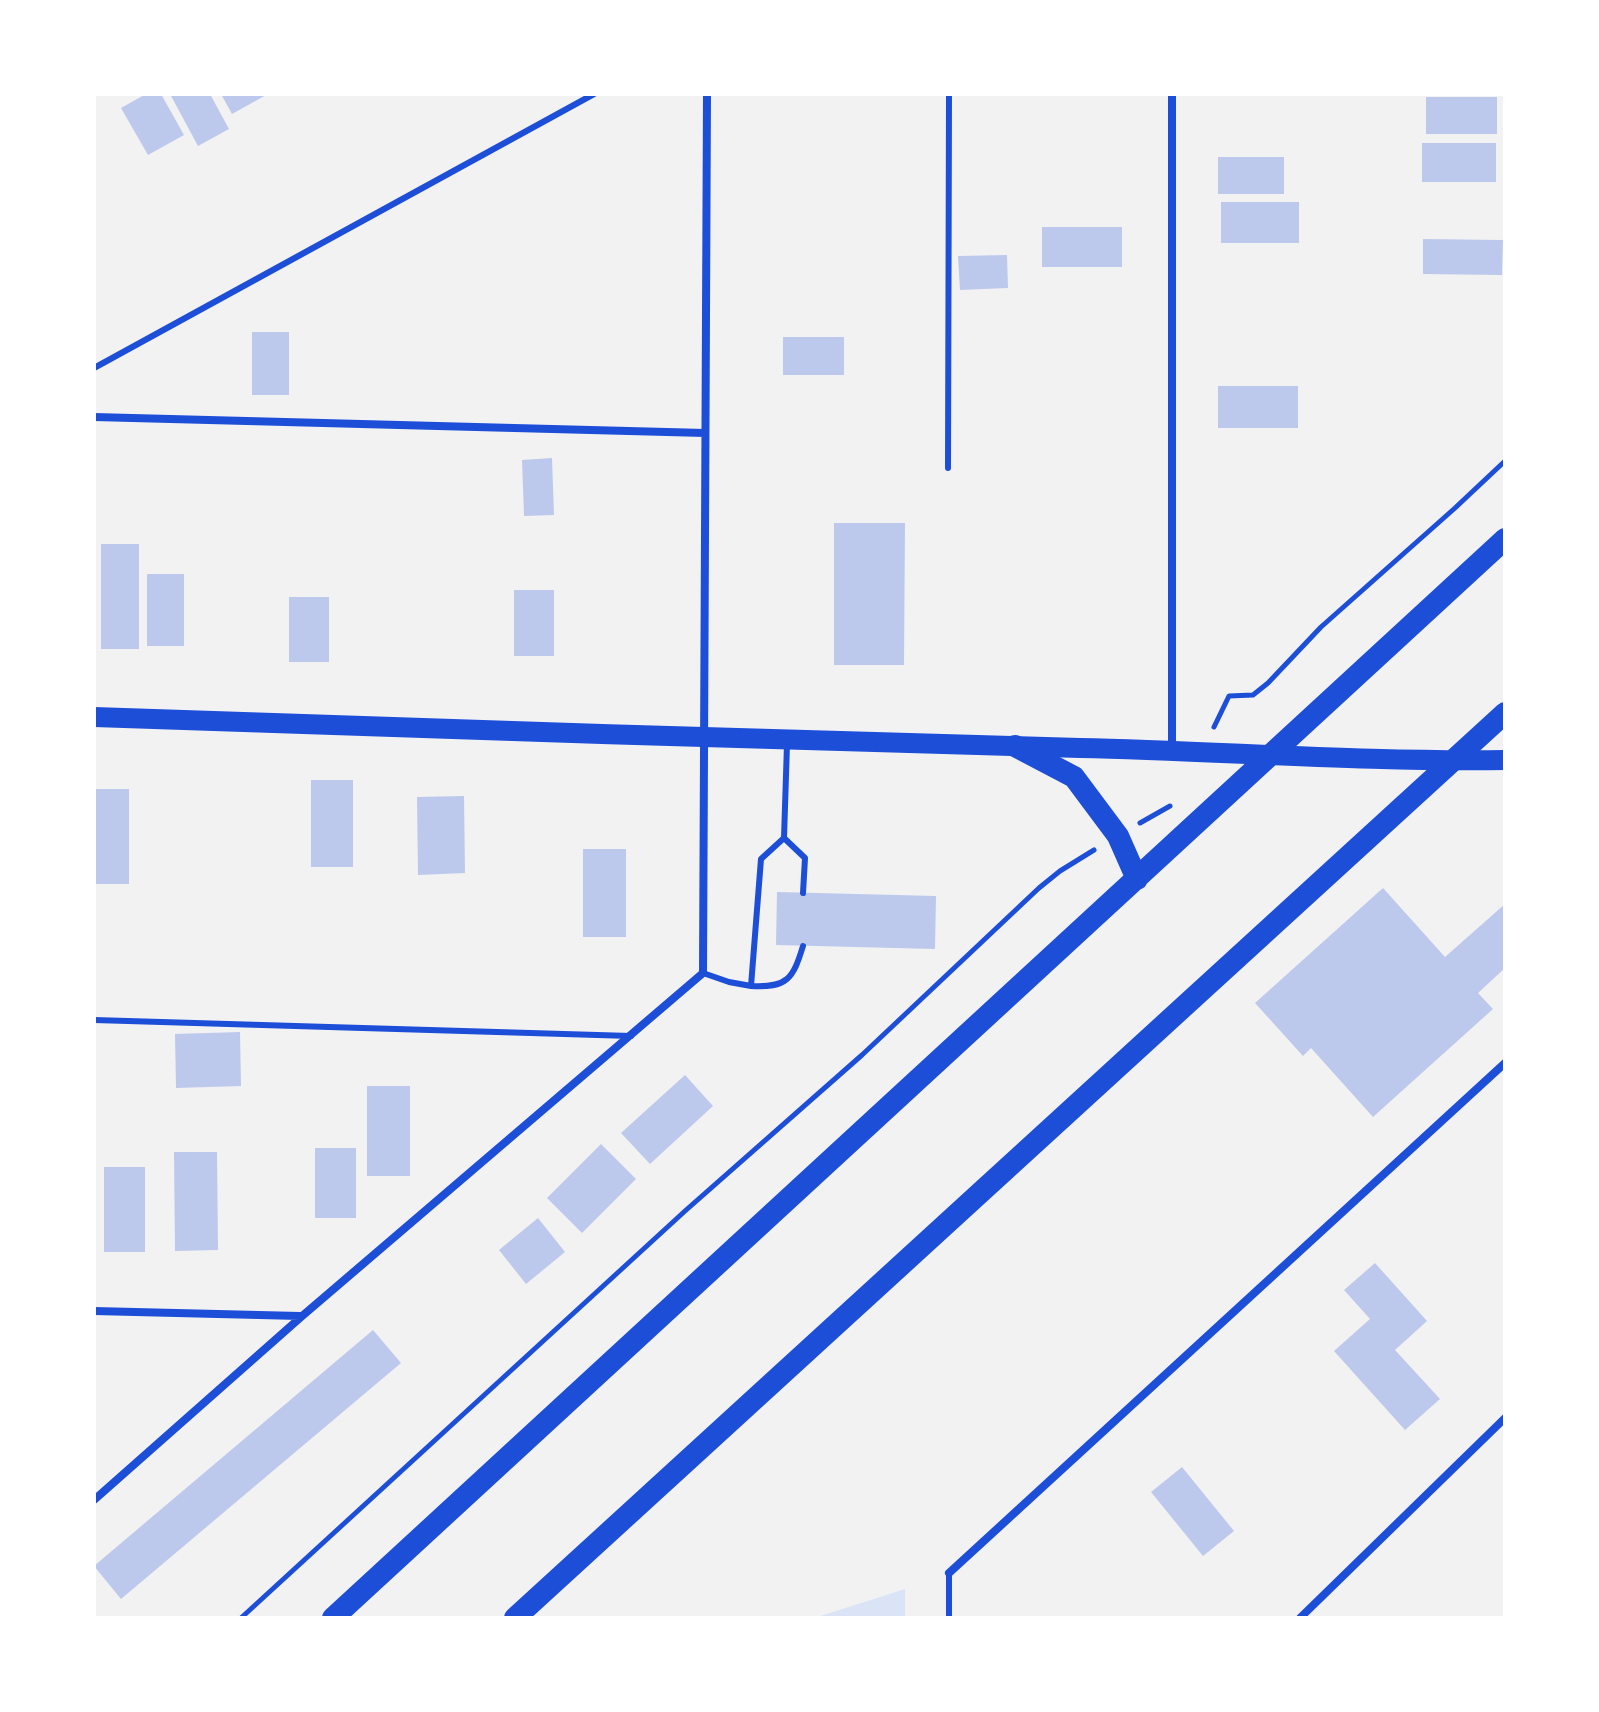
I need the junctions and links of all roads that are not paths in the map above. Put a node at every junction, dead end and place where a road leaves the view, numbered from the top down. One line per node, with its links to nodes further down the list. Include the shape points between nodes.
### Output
1 (594, 94): 5 (lane)
2 (707, 94): 7 (street)
3 (949, 94): 8 (lane)
4 (1172, 94): 15 (street)
5 (94, 368)
6 (94, 417): 7 (street)
7 (705, 433): 12 (street)
8 (948, 468)
9 (1505, 539): 16 (highway)
10 (1505, 713): 17 (highway)
11 (94, 717): 12 (main road)
12 (704, 739): 13 (main road); 23 (street)
13 (787, 741): 14 (main road); 19 (lane)
14 (1015, 746): 15 (main road); 20 (highway, via 1074,777 1118,836)
15 (1172, 750): 16 (main road)
16 (1272, 754): 17 (main road); 20 (highway)
17 (1454, 760): 18 (main road); 34 (highway)
18 (1505, 760)
19 (784, 838): 21 (lane, via 805,858); 24 (lane, via 761,859)
20 (1137, 879): 33 (highway)
21 (803, 893)
22 (803, 946): 24 (lane, via 796,970 783,982)
23 (703, 973): 24 (lane); 26 (street)
24 (751, 986)
25 (94, 1020): 26 (lane)
26 (631, 1036): 29 (street)
27 (1505, 1063): 32 (street)
28 (94, 1311): 29 (street)
29 (301, 1317): 31 (street)
30 (1505, 1418): 36 (street)
31 (94, 1500)
32 (949, 1573): 35 (lane)
33 (333, 1618)
34 (515, 1618)
35 (949, 1618)
36 (1300, 1618)

